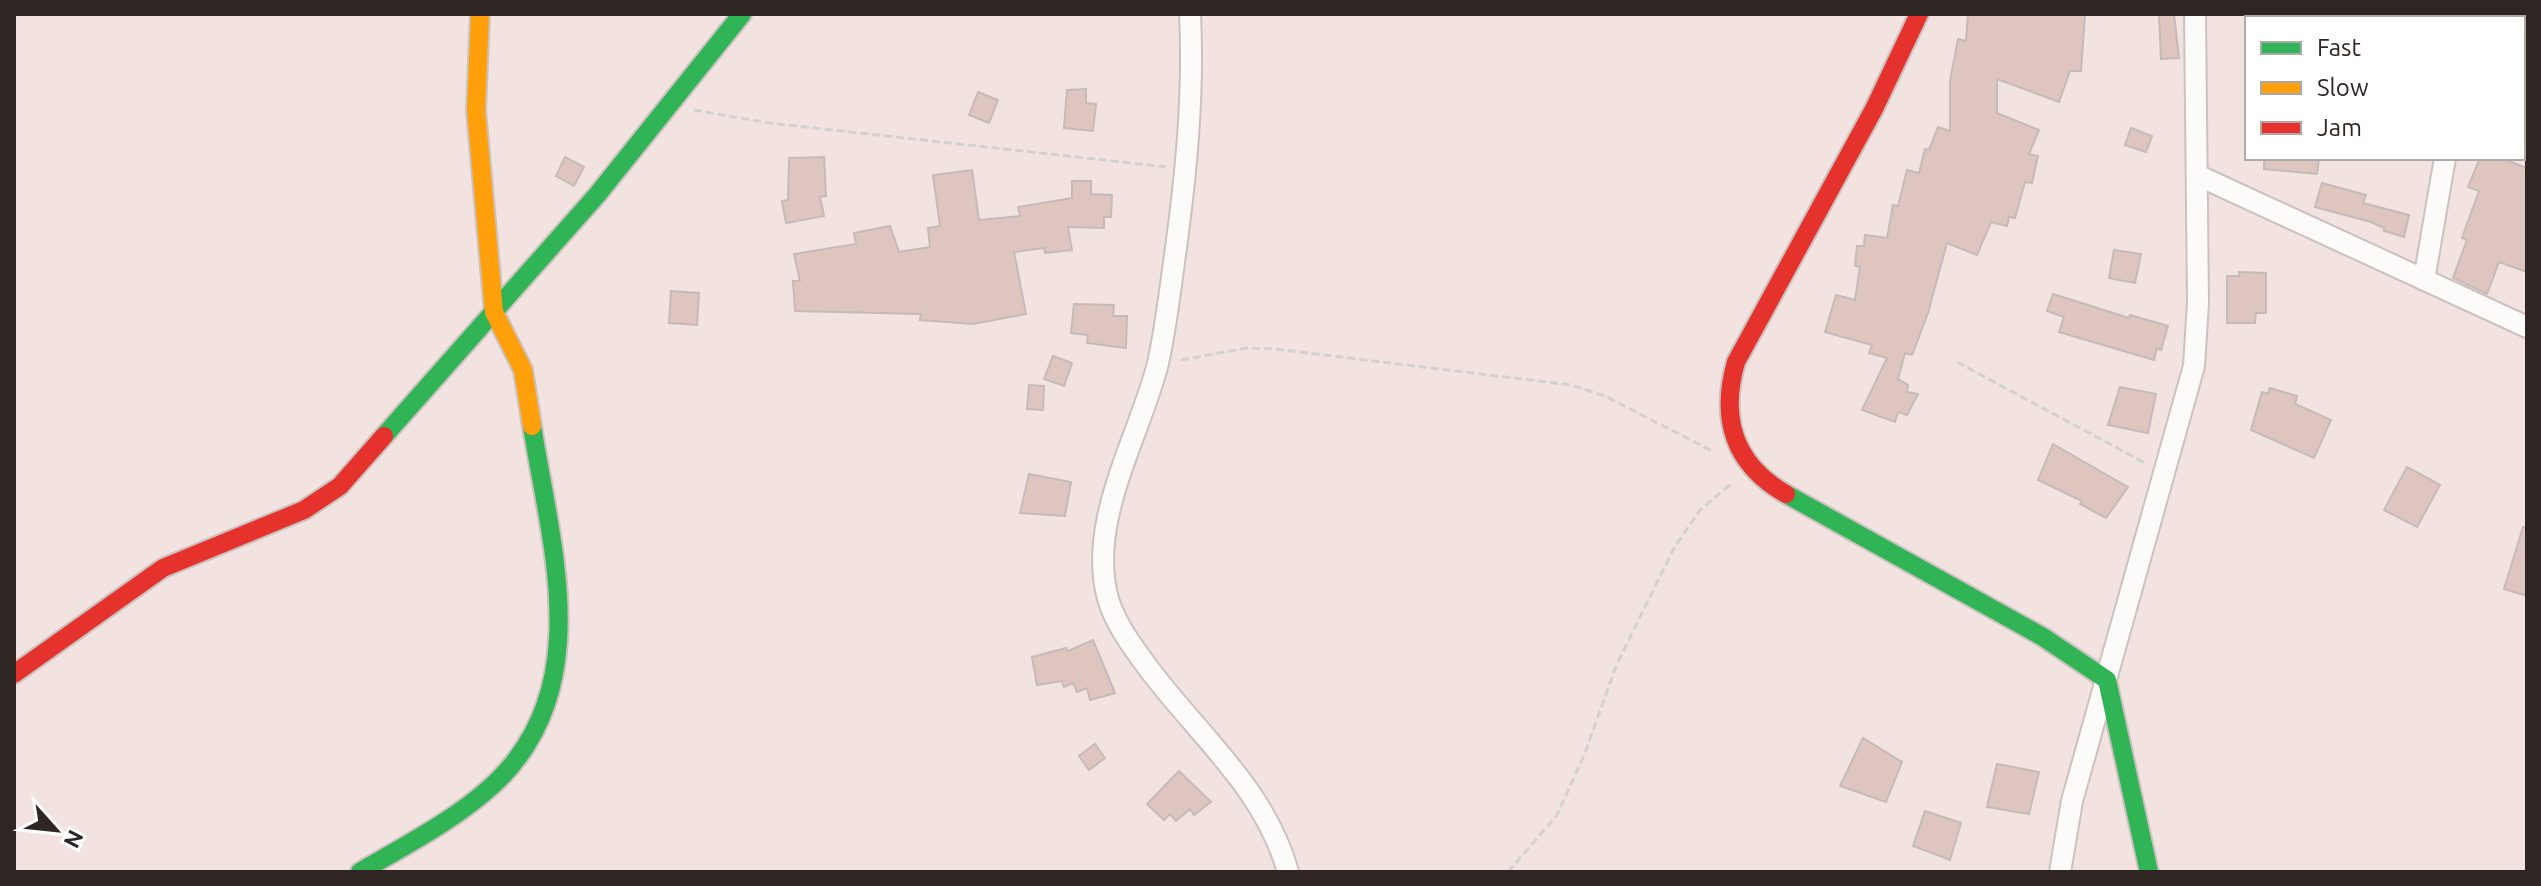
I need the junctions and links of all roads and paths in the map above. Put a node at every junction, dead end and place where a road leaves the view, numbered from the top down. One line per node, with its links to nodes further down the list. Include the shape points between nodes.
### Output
1 (480, 14): 11 (street, via 476,110)
2 (742, 14): 6 (street)
3 (1190, 14): 8 (street)
4 (1919, 14): 15 (street, via 1874,109 1736,362 1727,387 1727,408 1732,434)
5 (2195, 14): 9 (street)
6 (667, 106): 8 (path, via 769,123); 11 (street)
7 (2445, 160): 10 (street)
8 (1187, 169): 14 (street)
9 (2197, 175): 10 (street); 16 (street, via 2194,366)
10 (2424, 280): 12 (street)
11 (494, 312): 17 (street, via 340,486 304,510 163,568); 19 (street, via 523,370 560,605 559,656 546,706 519,754 493,785)
12 (2527, 327)
13 (1957, 362): 16 (path)
14 (1157, 365): 15 (path, via 1206,354 1275,349 1571,385 1605,396); 20 (street, via 1110,508 1104,571 1109,603 1130,643 1168,694 1262,808)
15 (1750, 468): 18 (street, via 1786,496 2043,637); 21 (path, via 1700,510 1674,548 1616,666 1557,815)
16 (2163, 473): 18 (street)
17 (14, 674)
18 (2107, 680): 22 (street, via 2072,801); 23 (street)
19 (360, 872)
20 (1288, 872)
21 (1508, 872)
22 (2060, 872)
23 (2149, 872)

